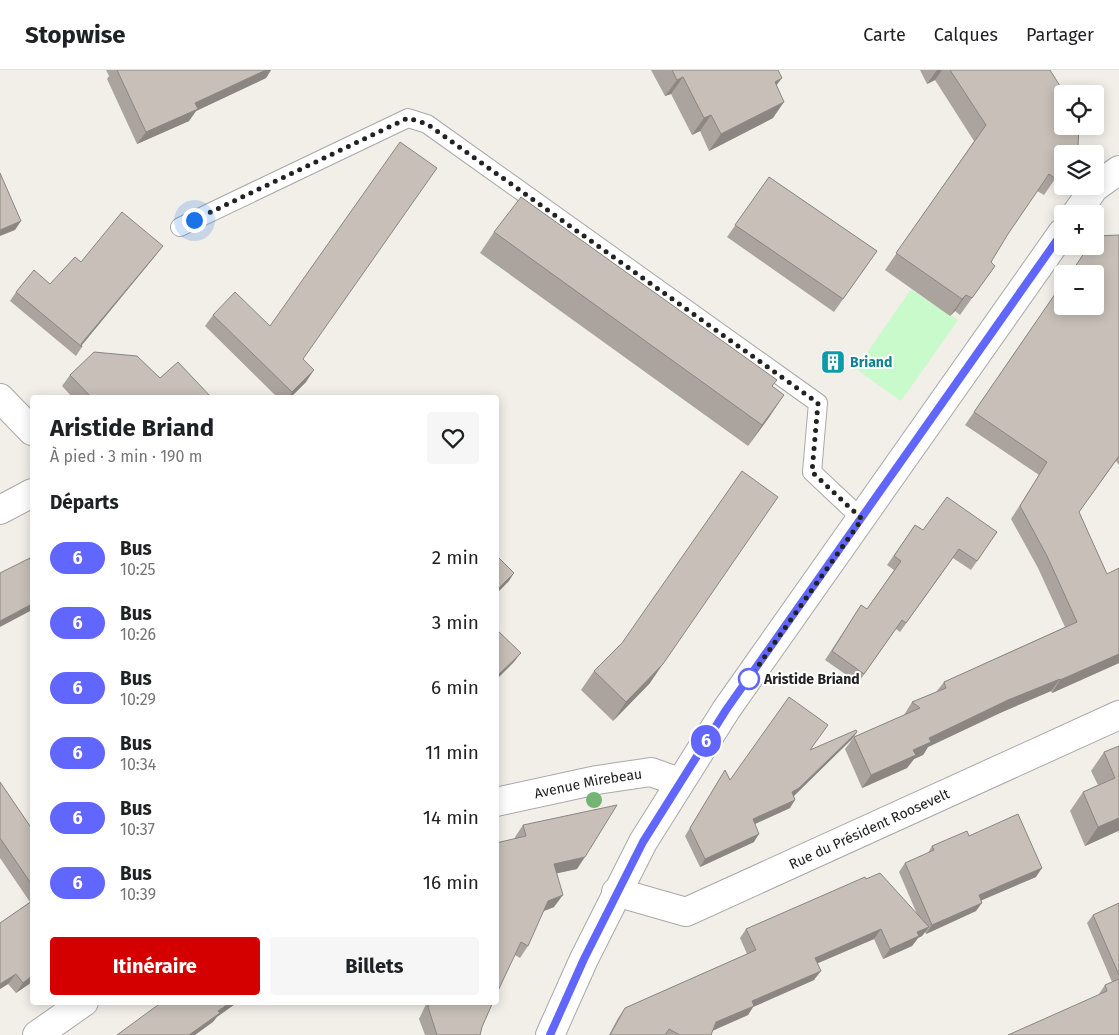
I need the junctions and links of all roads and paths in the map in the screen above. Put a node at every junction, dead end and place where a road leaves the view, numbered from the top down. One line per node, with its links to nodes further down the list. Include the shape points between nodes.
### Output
1 (1119, 170): 2 (street, via 1094,188)
2 (1082, 205)
3 (180, 226): 9 (lane, via 408,118 427,124 818,403 812,472)
4 (1054, 245): 9 (street)
5 (0, 398): 6 (street)
6 (30, 429)
7 (30, 493): 8 (street)
8 (0, 510)
9 (862, 519): 11 (street, via 726,710)
10 (1119, 715): 13 (street, Rue du Président Roosevelt, via 686,912)
11 (679, 782): 12 (street, Avenue Mirebeau, via 651,772); 13 (street)
12 (499, 801)
13 (616, 892): 16 (street)
14 (80, 1005): 15 (street)
15 (37, 1035)
16 (550, 1035)

